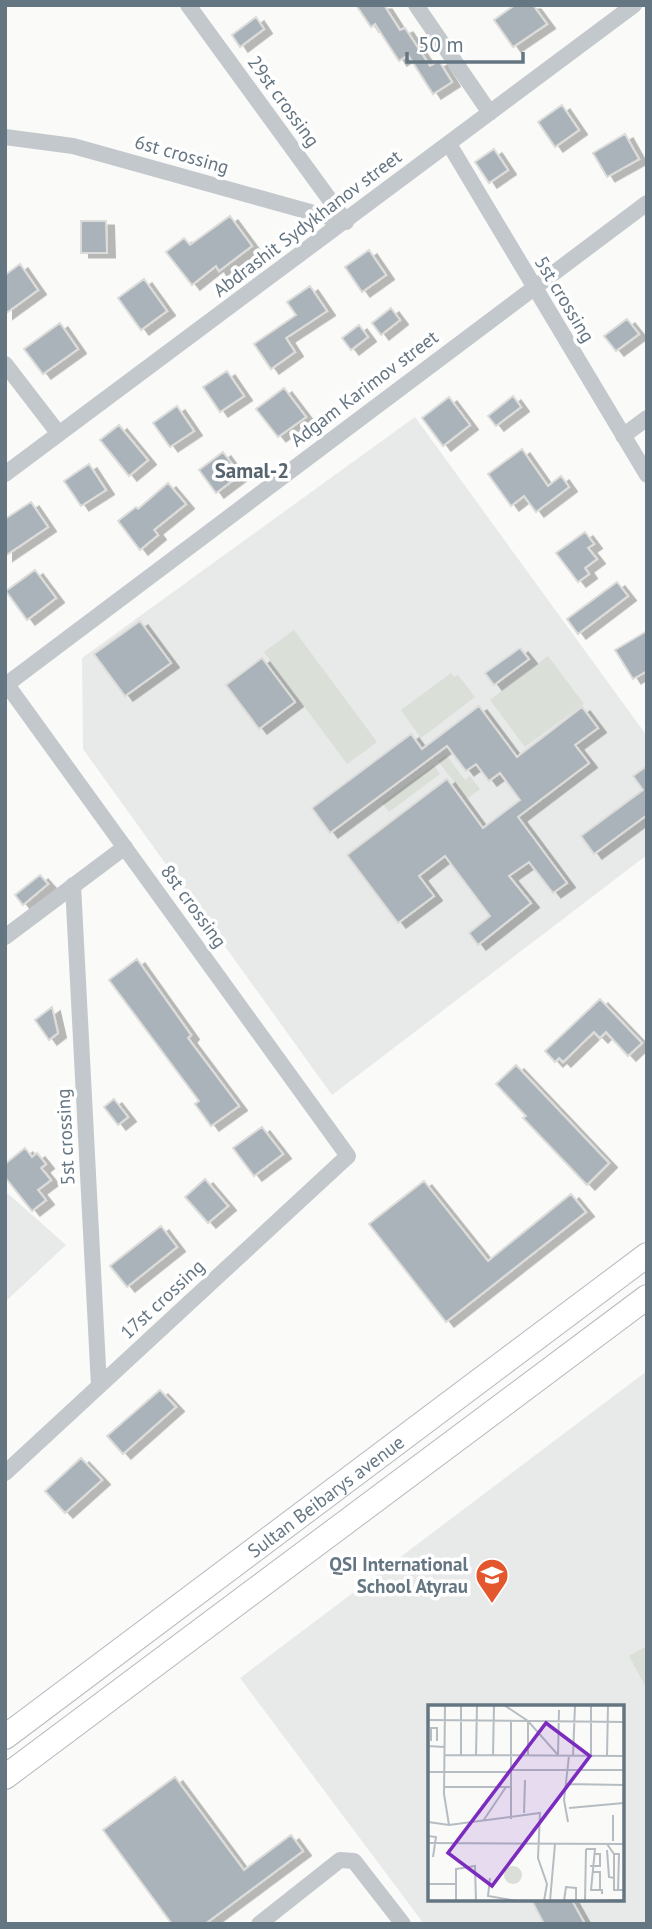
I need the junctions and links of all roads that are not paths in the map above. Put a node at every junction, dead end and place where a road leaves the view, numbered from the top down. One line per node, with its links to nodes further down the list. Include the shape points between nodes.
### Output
1 (188, 5): 8 (street, 29st crossing)
2 (416, 5): 4 (street)
3 (634, 5): 4 (street, Abdrashit Sydykhanov street)
4 (490, 113): 6 (street, Abdrashit Sydykhanov street)
5 (5, 137): 8 (street, 6st crossing, via 73,146)
6 (449, 144): 8 (street, Abdrashit Sydykhanov street); 9 (street, 5st crossing)
7 (647, 203): 9 (street, Adgam Karimov street)
8 (346, 222): 12 (street, Abdrashit Sydykhanov street)
9 (533, 287): 13 (street, 5st crossing); 16 (street, Adgam Karimov street)
10 (5, 365): 12 (street)
11 (647, 418): 13 (street)
12 (59, 434): 14 (street, Abdrashit Sydykhanov street)
13 (623, 436): 15 (street, 5st crossing)
14 (5, 474)
15 (647, 475)
16 (6, 683): 17 (street, 8st crossing)
17 (19, 701): 18 (street); 19 (street, 8st crossing)
18 (5, 711)
19 (125, 847): 20 (street); 22 (street, 8st crossing)
20 (73, 885): 21 (street); 25 (street, 5st crossing)
21 (5, 937)
22 (348, 1156): 25 (street, 17st crossing)
23 (647, 1255): 27 (main road, Sultan Beibarys avenue)
24 (647, 1297): 28 (main road, Sultan Beibarys avenue)
25 (99, 1386): 26 (street, 17st crossing)
26 (5, 1473)
27 (5, 1737)
28 (5, 1777)
29 (259, 1924): 30 (street, via 340,1860 354,1861)
30 (403, 1924)

